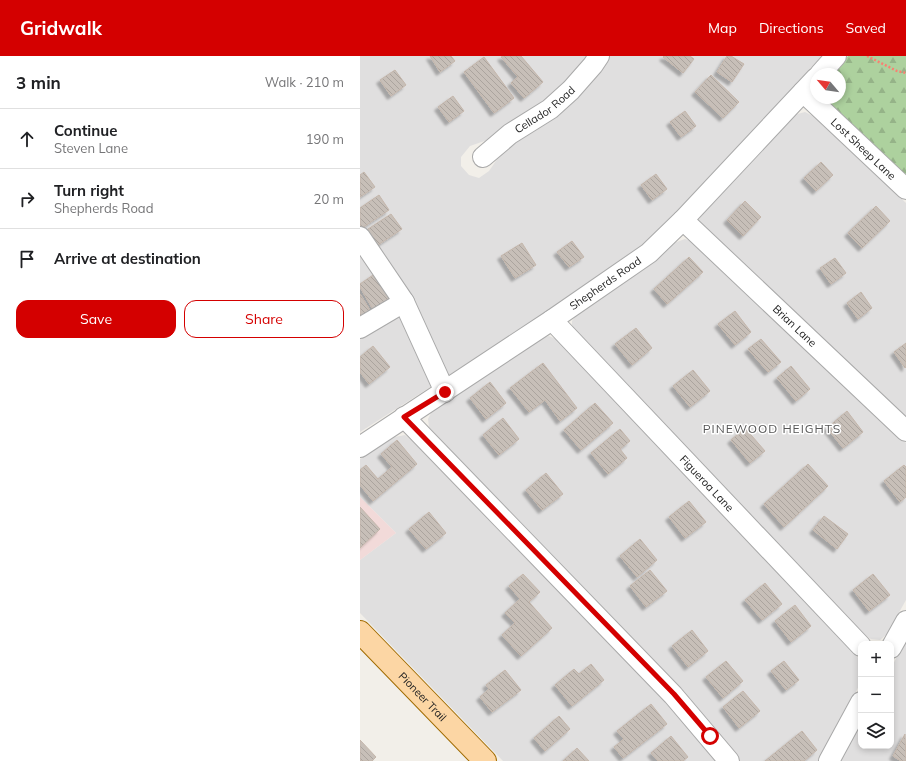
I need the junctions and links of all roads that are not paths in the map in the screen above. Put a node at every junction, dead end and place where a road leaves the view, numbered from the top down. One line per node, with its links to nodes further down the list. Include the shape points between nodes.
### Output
1 (598, 56): 6 (street, Cellador Road, via 571,90 550,109 510,134)
2 (836, 56): 3 (street)
3 (825, 68)
4 (810, 85): 8 (street, Shepherds Road)
5 (828, 104): 7 (street, Lost Sheep Lane)
6 (484, 157)
7 (906, 189)
8 (683, 220): 11 (street, Shepherds Road, via 649,252); 15 (street, Brian Lane)
9 (360, 236): 10 (street)
10 (404, 302): 12 (street); 13 (street)
11 (552, 320): 13 (street, Shepherds Road); 19 (street, Figueroa Lane)
12 (360, 328)
13 (445, 392): 14 (street, Shepherds Road)
14 (404, 417): 16 (street, Shepherds Road); 23 (street, via 674,694)
15 (906, 431)
16 (360, 447)
17 (906, 621): 20 (street)
18 (360, 632): 22 (main road, Pioneer Trail)
19 (858, 643)
20 (894, 643)
21 (858, 708): 24 (street)
22 (485, 761)
23 (729, 761)
24 (829, 761)

